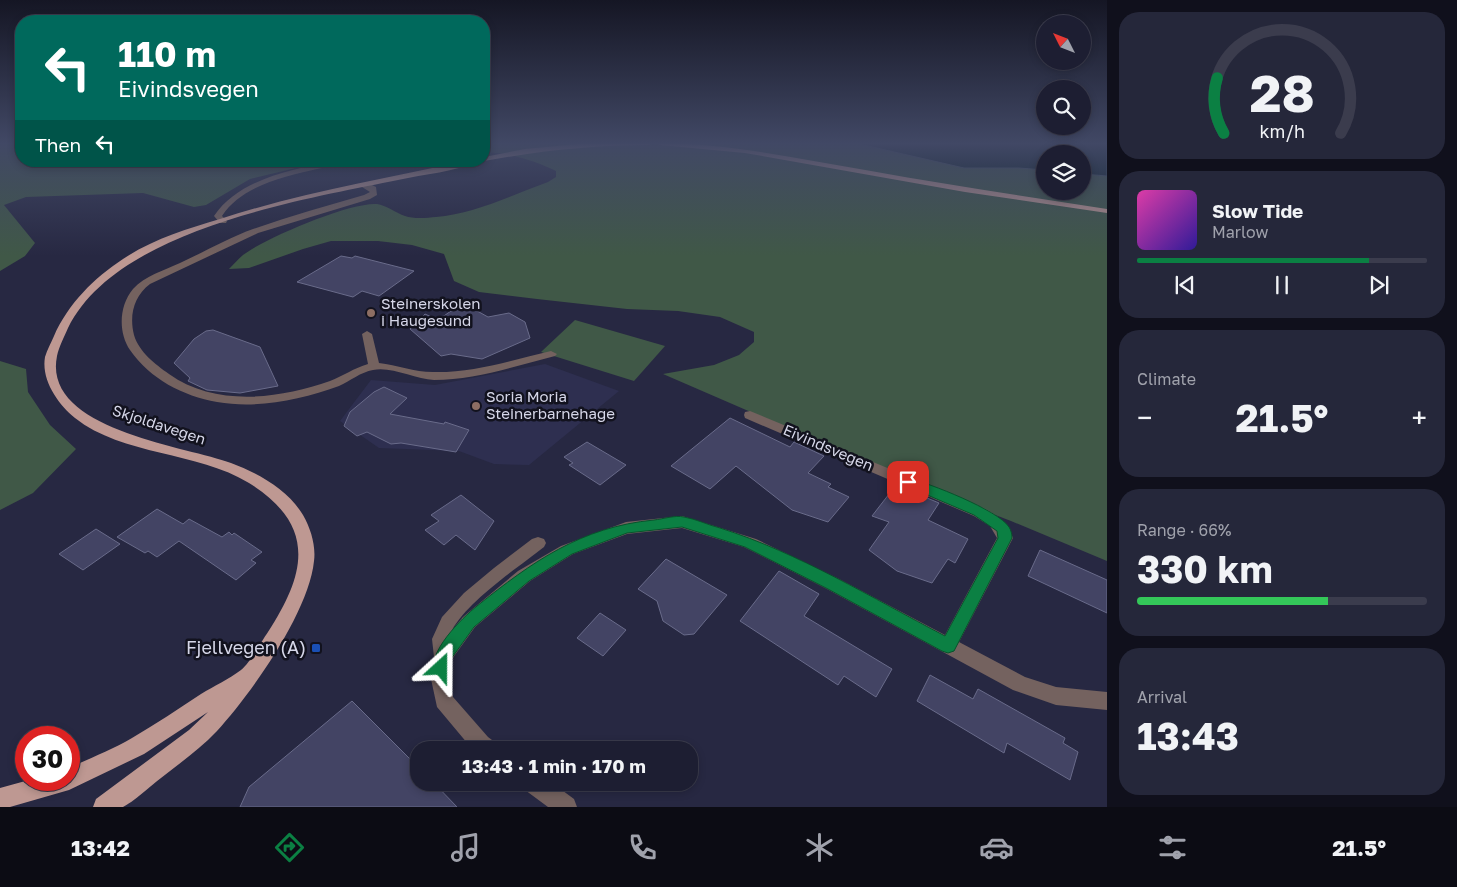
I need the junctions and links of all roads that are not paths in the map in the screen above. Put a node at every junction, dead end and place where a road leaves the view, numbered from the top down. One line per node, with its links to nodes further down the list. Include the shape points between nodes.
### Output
1 (271, 181): 6 (street, via 227,202 220,210)
2 (381, 181): 4 (main road, Skjoldavegen)
3 (912, 181): 5 (main road)
4 (365, 184): 6 (main road, Skjoldavegen); 9 (street, via 374,193 255,231 147,282 138,288 129,303 127,323 129,340 142,358 164,378 191,392 225,399 264,400 297,395)
5 (1107, 211)
6 (220, 218): 14 (main road, Skjoldavegen, via 142,252 101,279 78,305 60,334 51,358 53,380 64,400 82,418 113,434 231,468 273,492 300,522 306,566 301,588 290,613)
7 (367, 334): 9 (street)
8 (551, 354): 9 (street, via 456,375 425,375)
9 (374, 366)
10 (750, 415): 12 (street, Eivindsvegen, via 979,512 1003,529 1005,538)
11 (538, 542): 13 (street, via 452,615 441,635)
12 (948, 646): 13 (street, via 750,543 682,522 626,528 567,550 524,576 469,622); 15 (street, via 1020,684 1056,696)
13 (443, 657): 16 (street, via 440,679 444,701)
14 (251, 672): 17 (main road, Skjoldavegen, via 137,747); 22 (main road, Skjoldavegen, via 210,725 141,782)
15 (1106, 699)
16 (478, 741)
17 (80, 773)
18 (27, 791): 20 (main road, Skjoldavegen)
19 (545, 791): 23 (street)
20 (0, 799): 21 (main road)
21 (4, 807)
22 (104, 807)
23 (566, 807)

